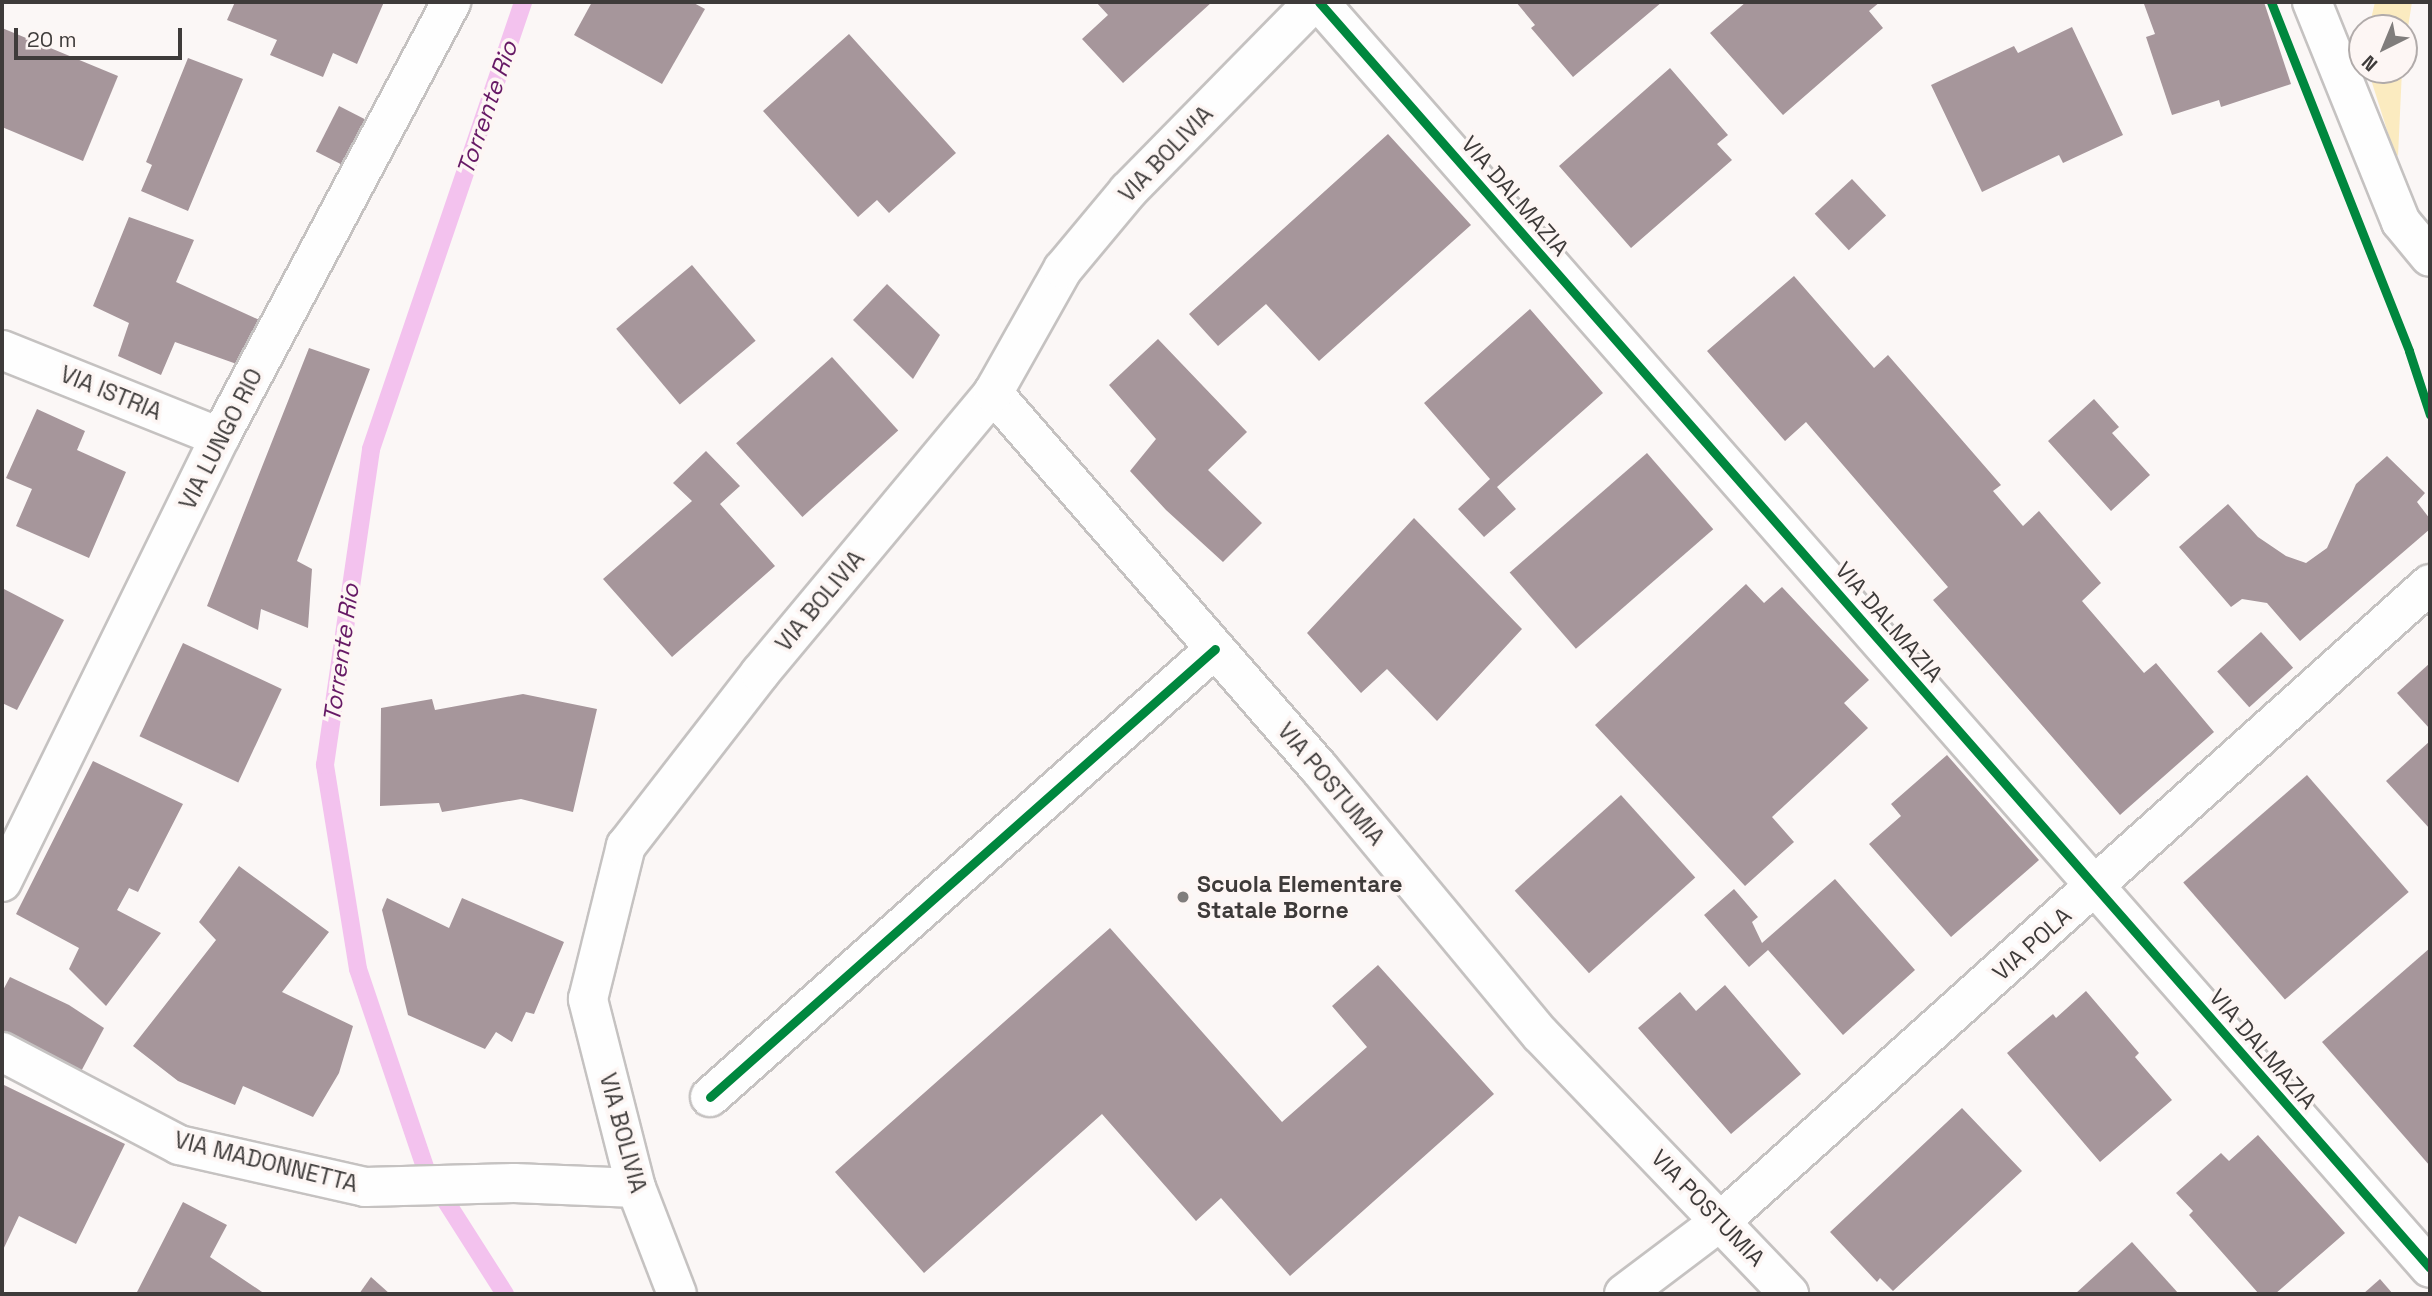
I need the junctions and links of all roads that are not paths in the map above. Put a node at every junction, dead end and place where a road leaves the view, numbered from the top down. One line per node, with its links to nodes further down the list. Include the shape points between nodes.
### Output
1 (451, 2): 7 (street, VIA LUNGO RIO)
2 (1317, 2): 6 (street, VIA BOLIVIA, via 1128,191 1071,260); 11 (street, VIA DALMAZIA)
3 (2312, 2): 4 (street, via 2400,222)
4 (2430, 257)
5 (2, 350): 7 (street, VIA ISTRIA)
6 (993, 393): 9 (street, VIA POSTUMIA); 14 (street, VIA BOLIVIA, via 760,673 626,846 588,999)
7 (220, 437): 10 (street, VIA LUNGO RIO)
8 (2430, 584): 11 (street, VIA POLA)
9 (1215, 649): 13 (street); 15 (street, VIA POSTUMIA, via 1540,1034)
10 (2, 882)
11 (2096, 887): 15 (street, VIA POLA); 16 (street, VIA DALMAZIA)
12 (2, 1052): 14 (street, VIA MADONNETTA, via 179,1145 365,1187 514,1183)
13 (710, 1097)
14 (636, 1188): 17 (street, VIA BOLIVIA)
15 (1721, 1221): 18 (street, VIA POLA); 19 (street, VIA POSTUMIA)
16 (2430, 1268)
17 (677, 1294)
18 (1624, 1294)
19 (1789, 1294)

